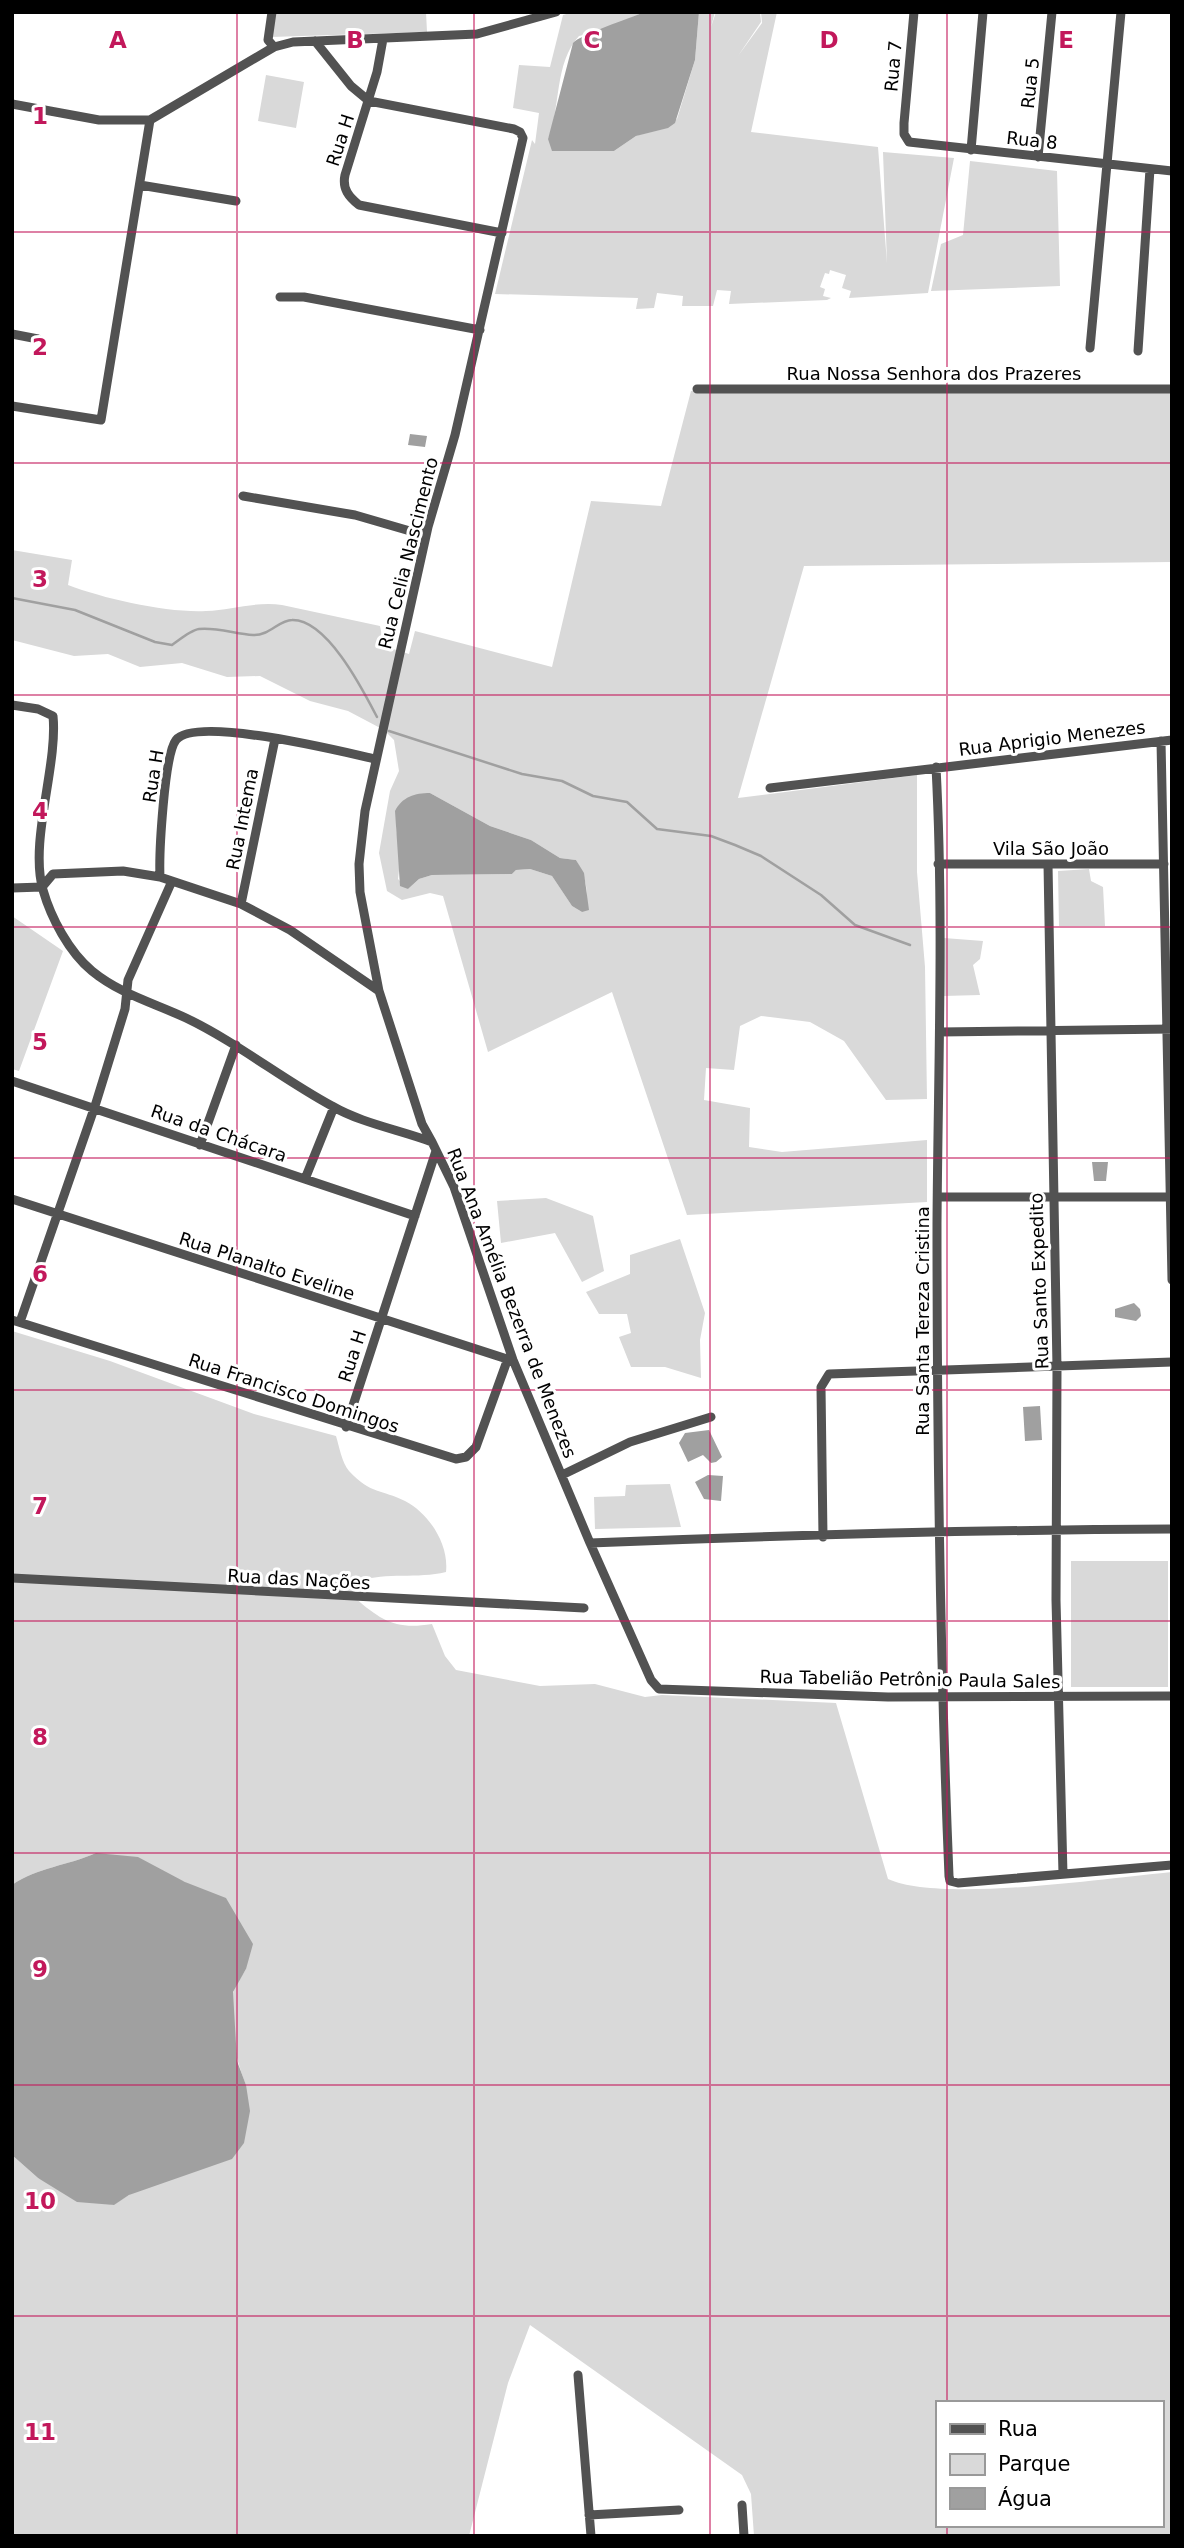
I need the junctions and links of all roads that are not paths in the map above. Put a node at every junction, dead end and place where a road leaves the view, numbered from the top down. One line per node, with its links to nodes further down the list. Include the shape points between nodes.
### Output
1 (272, 12): 9 (street, via 268,40)
2 (556, 12): 7 (street, via 477,34)
3 (914, 12): 13 (street, Rua 7)
4 (983, 12): 14 (street)
5 (1052, 12): 15 (street, Rua 5)
6 (1121, 12): 16 (street)
7 (383, 39): 8 (street); 10 (street)
8 (316, 41): 9 (street); 10 (street, Rua H, via 351,86)
9 (274, 47): 12 (street)
10 (369, 101): 21 (street, Rua Celia Nascimento, via 520,132 523,138); 21 (street, Rua H, via 343,185 350,198 359,205)
11 (12, 104): 12 (street, via 99,120)
12 (150, 120): 19 (street)
13 (904, 123): 14 (street, Rua 8, via 909,142)
14 (971, 150): 15 (street, Rua 8)
15 (1038, 157): 16 (street, Rua 8)
16 (1105, 164): 17 (street, Rua 8); 26 (street)
17 (1150, 169): 18 (street, Rua 8); 27 (street)
18 (1172, 171)
19 (140, 185): 20 (street); 30 (street, via 101,421)
20 (236, 201)
21 (502, 233): 23 (street, Rua Celia Nascimento)
22 (280, 297): 23 (street, via 304,297)
23 (480, 330): 32 (street, Rua Celia Nascimento)
24 (12, 334): 25 (street)
25 (38, 339)
26 (1090, 348)
27 (1138, 351)
28 (697, 389): 29 (street, Rua Nossa Senhora dos Prazeres)
29 (1172, 389)
30 (12, 406)
31 (243, 496): 32 (street, via 355,515 410,531)
32 (428, 527): 37 (street, Rua Celia Nascimento)
33 (12, 705): 45 (street, Rua Ana Amélia Bezerra de Menezes, via 53,716)
34 (275, 739): 37 (street); 43 (street, Rua H, via 204,730 177,739 160,835); 47 (street, Rua Intema)
35 (1172, 740): 36 (street, Rua Aprigio Menezes)
36 (1161, 741): 38 (street, Rua Aprigio Menezes); 42 (street)
37 (375, 759): 48 (street, Rua Celia Nascimento, via 359,864)
38 (936, 767): 39 (street, Rua Aprigio Menezes); 40 (street, Rua Santa Tereza Cristina)
39 (770, 788)
40 (938, 864): 41 (street, Vila São João); 51 (street, Rua Santa Tereza Cristina)
41 (1048, 864): 42 (street, Vila São João); 52 (street, Rua Santo Expedito)
42 (1164, 864): 50 (street)
43 (160, 877): 44 (street); 45 (street, via 123,871 53,874)
44 (172, 881): 47 (street); 49 (street)
45 (42, 887): 46 (street); 49 (street, Rua Ana Amélia Bezerra de Menezes, via 75,954)
46 (12, 888)
47 (241, 904): 48 (street, via 290,930)
48 (379, 991): 57 (street, Rua Celia Nascimento)
49 (126, 993): 53 (street, Rua Ana Amélia Bezerra de Menezes); 55 (street)
50 (1169, 1029): 52 (street); 62 (street)
51 (940, 1032): 52 (street); 61 (street, Rua Santa Tereza Cristina)
52 (1050, 1032): 63 (street, Rua Santo Expedito)
53 (236, 1045): 56 (street, Rua Ana Amélia Bezerra de Menezes); 58 (street)
54 (12, 1081): 55 (street, Rua da Chácara)
55 (95, 1107): 58 (street, Rua da Chácara); 65 (street)
56 (334, 1107): 57 (street, Rua Ana Amélia Bezerra de Menezes); 60 (street)
57 (432, 1142): 59 (street, Rua Ana Amélia Bezerra de Menezes)
58 (200, 1145): 60 (street, Rua da Chácara)
59 (436, 1152): 66 (street, Rua H); 70 (street, Rua Ana Amélia Bezerra de Menezes, via 454,1188)
60 (305, 1179): 66 (street, Rua da Chácara)
61 (937, 1197): 63 (street); 72 (street, Rua Santa Tereza Cristina)
62 (1171, 1197): 63 (street); 67 (street)
63 (1052, 1198): 73 (street, Rua Santo Expedito)
64 (12, 1199): 65 (street, Rua Planalto Eveline)
65 (58, 1215): 68 (street, Rua Planalto Eveline); 69 (street)
66 (415, 1216): 68 (street, Rua H)
67 (1172, 1280)
68 (380, 1320): 70 (street, Rua Planalto Eveline); 75 (street, Rua H)
69 (16, 1321): 75 (street, Rua Francisco Domingos)
70 (510, 1360): 75 (street, Rua Francisco Domingos, via 478,1443 466,1457 456,1459); 76 (street, Rua Ana Amélia Bezerra de Menezes)
71 (1172, 1362): 73 (street)
72 (937, 1368): 73 (street); 77 (street, Rua Santa Tereza Cristina); 80 (street, via 834,1373 822,1382)
73 (1057, 1368): 78 (street, Rua Santo Expedito)
74 (711, 1417): 76 (street, via 630,1442)
75 (346, 1427)
76 (562, 1475): 81 (street, Rua Ana Amélia Bezerra de Menezes)
77 (939, 1530): 78 (street); 80 (street); 87 (street, Rua Santa Tereza Cristina)
78 (1055, 1530): 79 (street); 85 (street, Rua Santo Expedito)
79 (1172, 1530)
80 (822, 1537): 81 (street)
81 (590, 1543): 84 (street, Rua Ana Amélia Bezerra de Menezes)
82 (12, 1578): 83 (street, Rua das Nações)
83 (584, 1608)
84 (651, 1680): 87 (street, Rua Tabelião Petrônio Paula Sales, via 665,1689)
85 (1059, 1696): 86 (street, Rua Tabelião Petrônio Paula Sales); 87 (street, Rua Tabelião Petrônio Paula Sales); 89 (street, Rua Santo Expedito)
86 (1172, 1696)
87 (942, 1697): 89 (street, Rua Santa Tereza Cristina, via 950,1881)
88 (1172, 1865): 89 (street)
89 (1062, 1874)
90 (578, 2375): 93 (street)
91 (742, 2505): 95 (street)
92 (679, 2510): 93 (street)
93 (589, 2515): 94 (street)
94 (591, 2536)
95 (744, 2536)

